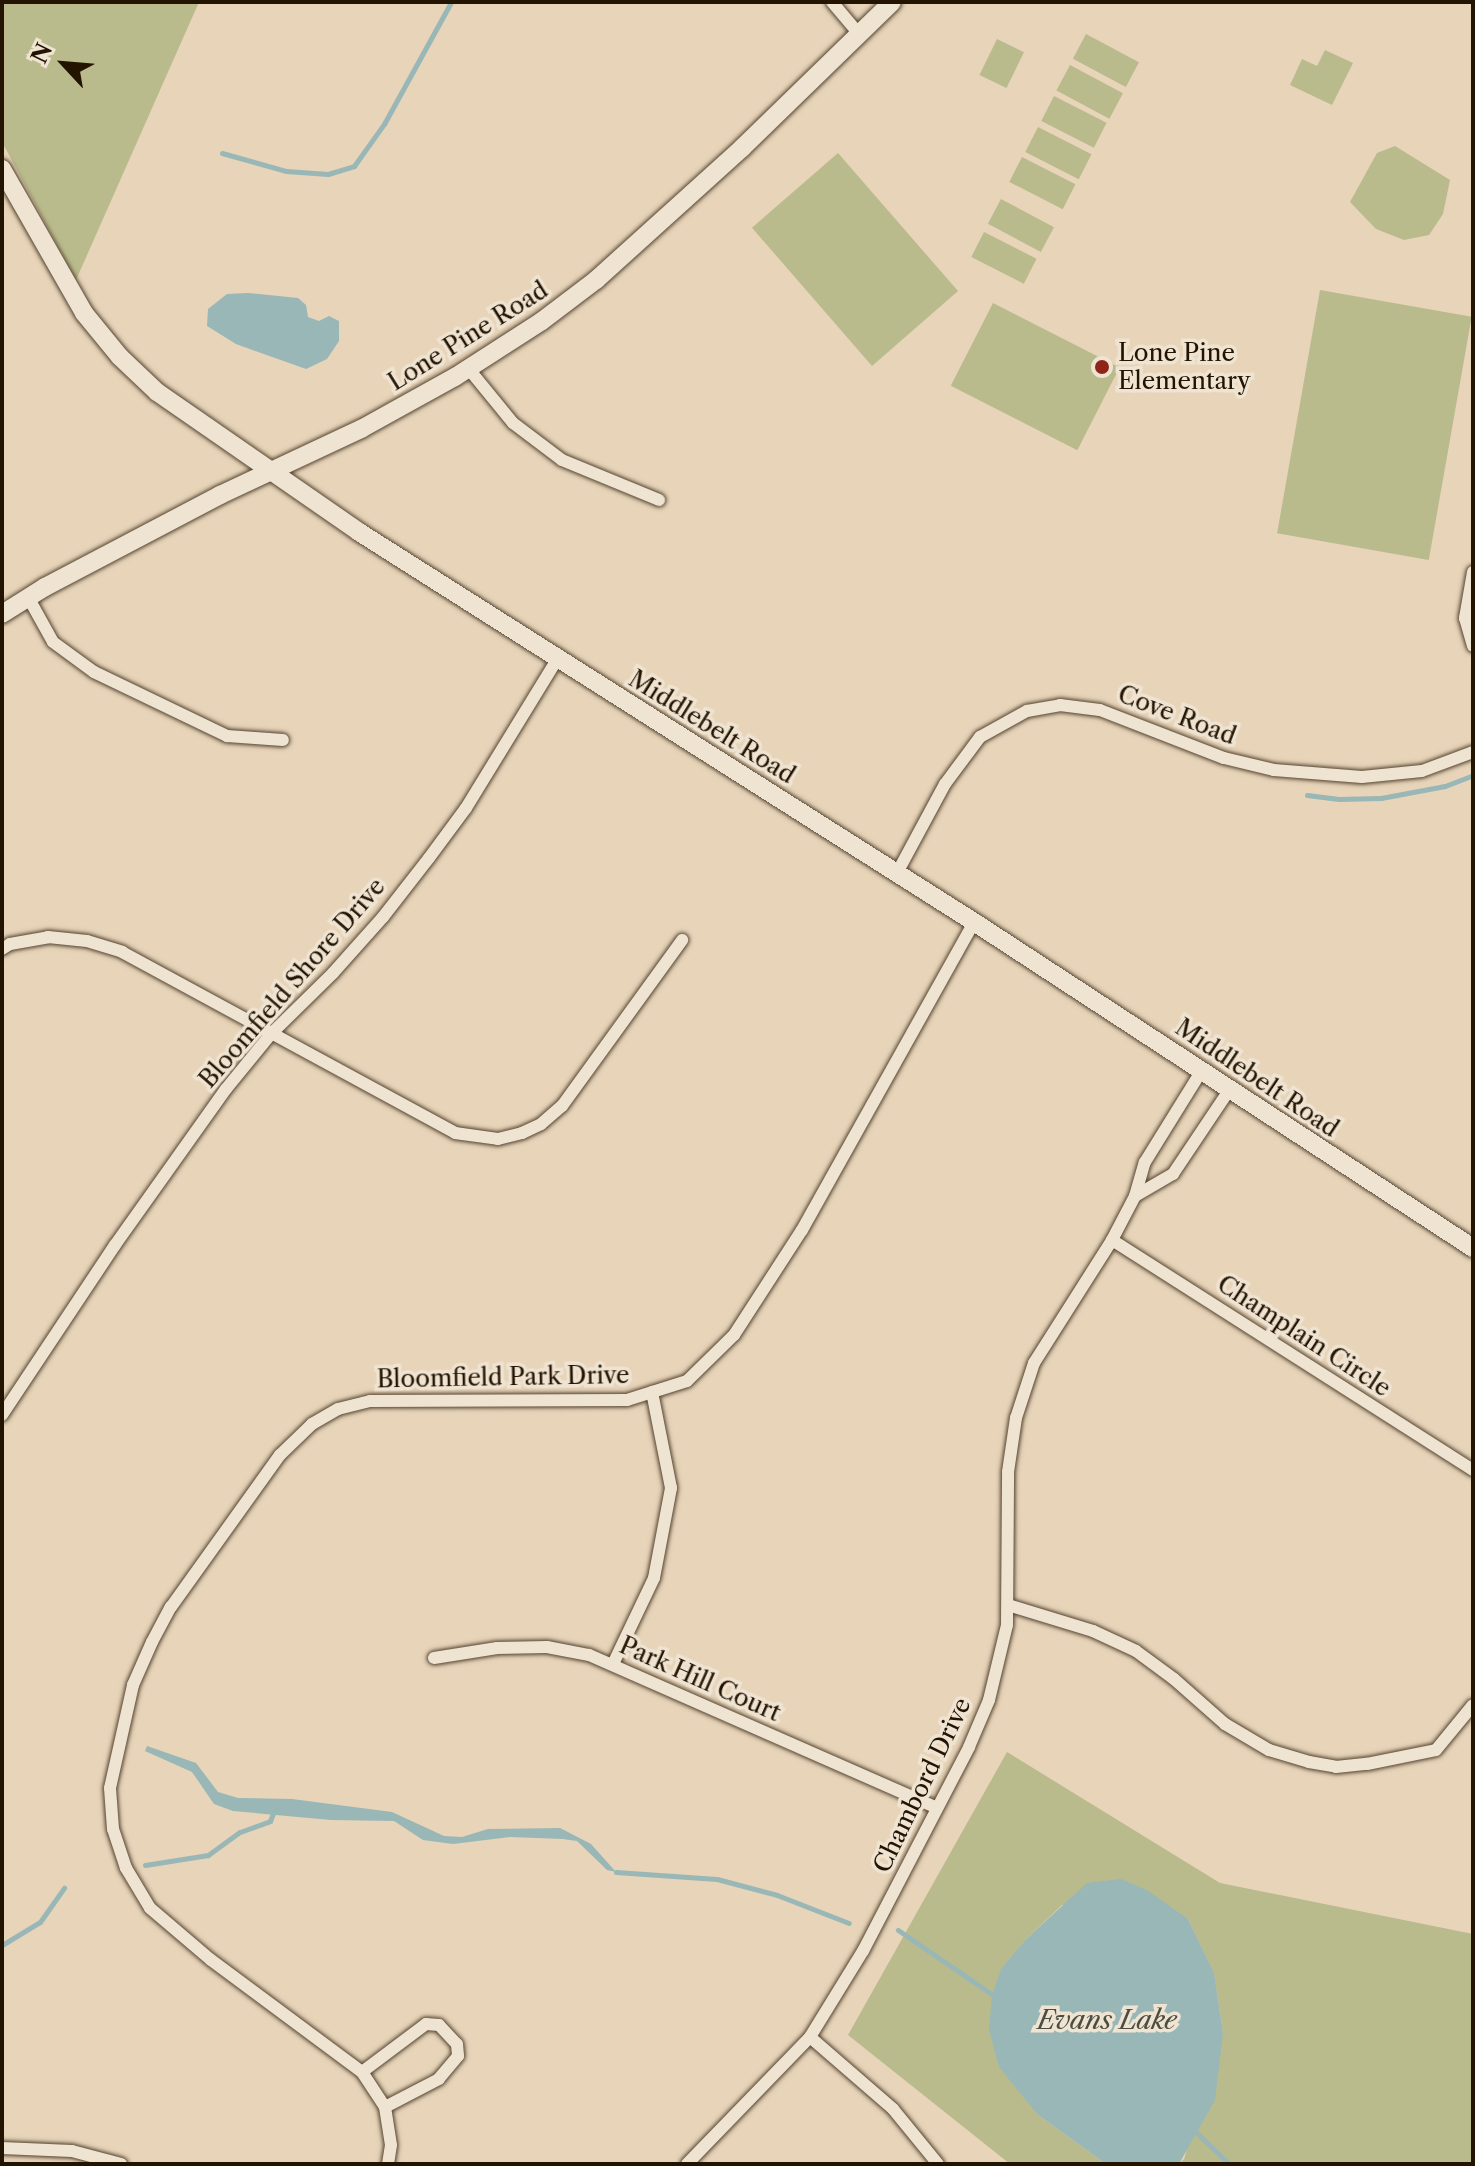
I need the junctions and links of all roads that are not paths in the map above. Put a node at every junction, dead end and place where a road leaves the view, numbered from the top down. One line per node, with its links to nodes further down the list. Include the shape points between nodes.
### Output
1 (832, 2): 3 (street)
2 (892, 2): 3 (street, Lone Pine Road)
3 (859, 34): 5 (street, Lone Pine Road, via 596,280)
4 (2, 169): 6 (street, Middlebelt Road, via 61,278 120,357 157,392)
5 (468, 368): 6 (street, Lone Pine Road, via 361,429); 7 (street, via 513,423 562,460)
6 (267, 471): 9 (street, Lone Pine Road); 12 (street, Middlebelt Road)
7 (659, 500)
8 (1473, 572): 11 (street, via 1465,618)
9 (28, 597): 10 (street, Lone Pine Road); 13 (street, via 53,642 94,672 227,736)
10 (2, 614)
11 (1473, 646)
12 (558, 658): 15 (street, Middlebelt Road); 19 (street, Bloomfield Shore Drive, via 429,858 333,973)
13 (283, 740)
14 (1473, 752): 15 (street, Cove Road, via 1422,771 1377,775 1274,770 1224,758 1100,710 1060,705 1027,711 980,737 945,784)
15 (897, 873): 16 (street, Middlebelt Road)
16 (974, 922): 20 (street, Middlebelt Road); 25 (street, Bloomfield Park Drive, via 802,1230 734,1335 687,1381)
17 (682, 940): 19 (street, via 583,1080 541,1124 498,1139 455,1133)
18 (2, 949): 19 (street, via 48,937 122,952)
19 (271, 1034): 26 (street, Bloomfield Shore Drive, via 115,1245)
20 (1202, 1070): 21 (street, Middlebelt Road); 22 (street, Chambord Drive, via 1145,1162)
21 (1230, 1089): 22 (street, via 1173,1174); 24 (street, Middlebelt Road)
22 (1135, 1196): 23 (street, Chambord Drive)
23 (1112, 1240): 27 (street, Champlain Circle); 28 (street, Chambord Drive, via 1034,1363 1016,1418 1008,1472)
24 (1473, 1248)
25 (652, 1392): 30 (street, via 671,1488 654,1578); 34 (street, Bloomfield Park Drive, via 627,1400 370,1401 338,1409 312,1424 280,1455 171,1607 133,1685 110,1788 113,1829 126,1868 150,1908)
26 (2, 1415)
27 (1473, 1470)
28 (1008, 1605): 31 (street, via 1093,1631 1136,1651 1225,1724 1269,1750 1309,1762 1336,1767 1436,1750); 32 (street, Chambord Drive, via 989,1700)
29 (434, 1658): 30 (street, Park Hill Court, via 547,1647)
30 (613, 1664): 32 (street, Park Hill Court)
31 (1473, 1705)
32 (937, 1808): 33 (street, Chambord Drive, via 863,1951)
33 (810, 2037): 39 (street, Chambord Drive); 40 (street, via 893,2109)
34 (362, 2072): 35 (street, Bloomfield Park Drive); 35 (street, via 426,2024 439,2025 457,2044 458,2056 439,2079)
35 (385, 2107): 38 (street, Bloomfield Park Drive)
36 (2, 2148): 37 (street, via 72,2151)
37 (121, 2164)
38 (388, 2164)
39 (687, 2164)
40 (938, 2164)

